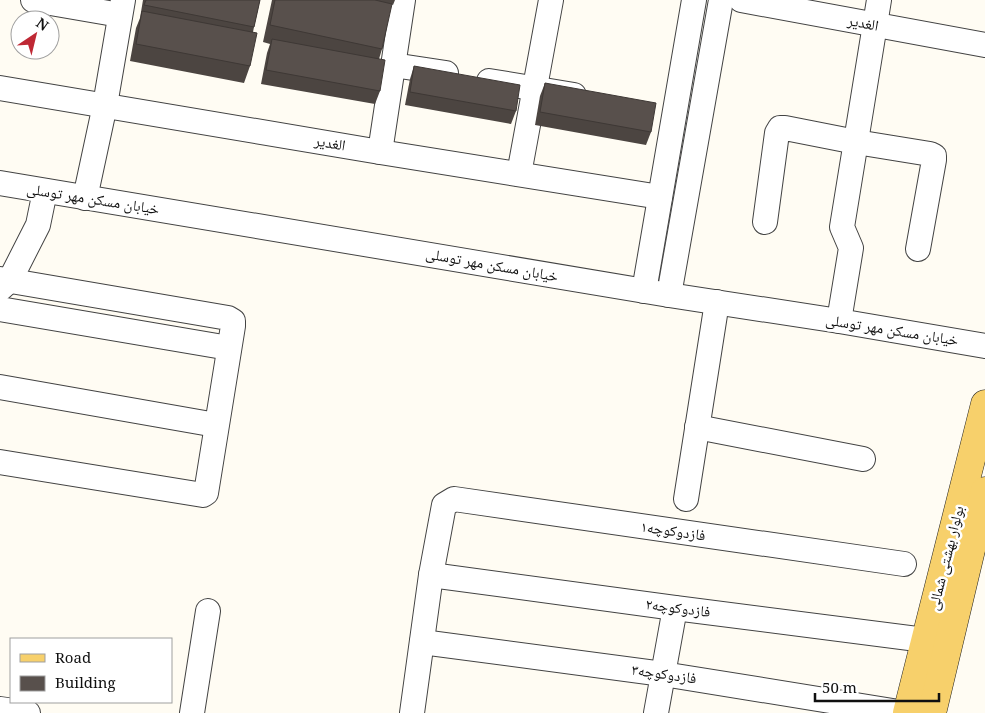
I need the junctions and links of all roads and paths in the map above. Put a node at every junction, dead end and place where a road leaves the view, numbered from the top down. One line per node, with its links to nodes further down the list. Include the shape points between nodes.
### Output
1 (33, 0): 7 (street)
2 (551, 0): 14 (street)
3 (694, 0): 22 (street, via 665,110)
4 (721, 0): 28 (street)
5 (741, 0): 10 (street, الغدیر)
6 (879, 0): 10 (street)
7 (59, 2): 8 (street)
8 (122, 8): 16 (street)
9 (396, 8): 12 (street)
10 (875, 25): 11 (street, الغدیر); 17 (street)
11 (985, 45)
12 (394, 65): 14 (street); 18 (street)
13 (0, 88): 16 (street, الغدیر)
14 (534, 88): 15 (street); 19 (street)
15 (590, 97)
16 (105, 106): 18 (street, الغدیر); 23 (street)
17 (856, 142): 24 (street, via 780,128); 25 (street, via 934,156); 31 (street, via 842,227 851,248)
18 (380, 152): 19 (street, الغدیر)
19 (518, 174): 22 (street, الغدیر)
20 (0, 183): 21 (street, خیابان مسکن مهر توسلی)
21 (45, 191): 23 (street, خیابان مسکن مهر توسلی); 26 (street, via 38,225)
22 (660, 196): 27 (street)
23 (86, 198): 27 (street, خیابان مسکن مهر توسلی)
24 (765, 222)
25 (918, 249)
26 (3, 283): 33 (street, via 228,318 233,321)
27 (644, 291): 28 (street, خیابان مسکن مهر توسلی)
28 (669, 295): 29 (street, خیابان مسکن مهر توسلی)
29 (717, 302): 31 (street, خیابان مسکن مهر توسلی); 37 (street)
30 (0, 309): 33 (street)
31 (839, 321): 32 (street, خیابان مسکن مهر توسلی)
32 (985, 346)
33 (229, 348): 36 (street)
34 (0, 387): 36 (street)
35 (985, 404): 46 (main road, بولوار بهشتی شمالی)
36 (216, 424): 39 (street, via 207,491 203,495)
37 (697, 427): 38 (street); 41 (street)
38 (864, 459)
39 (0, 462)
40 (985, 491): 55 (main road, بولوار بهشتی شمالی)
41 (686, 499)
42 (904, 564): 43 (street, فازدوکوچه۱, via 454,498 444,505)
43 (431, 575): 44 (street, فازدوکوچه۲); 47 (street)
44 (675, 608): 46 (street, فازدوکوچه۲); 48 (street)
45 (208, 611): 51 (street)
46 (925, 640): 54 (main road, بولوار بهشتی شمالی)
47 (422, 642): 48 (street, فازدوکوچه۳); 52 (street)
48 (662, 674): 53 (street); 54 (street, فازدوکوچه۳)
49 (0, 709): 50 (street)
50 (28, 713)
51 (192, 713)
52 (412, 713)
53 (656, 713)
54 (906, 713)
55 (932, 713)

